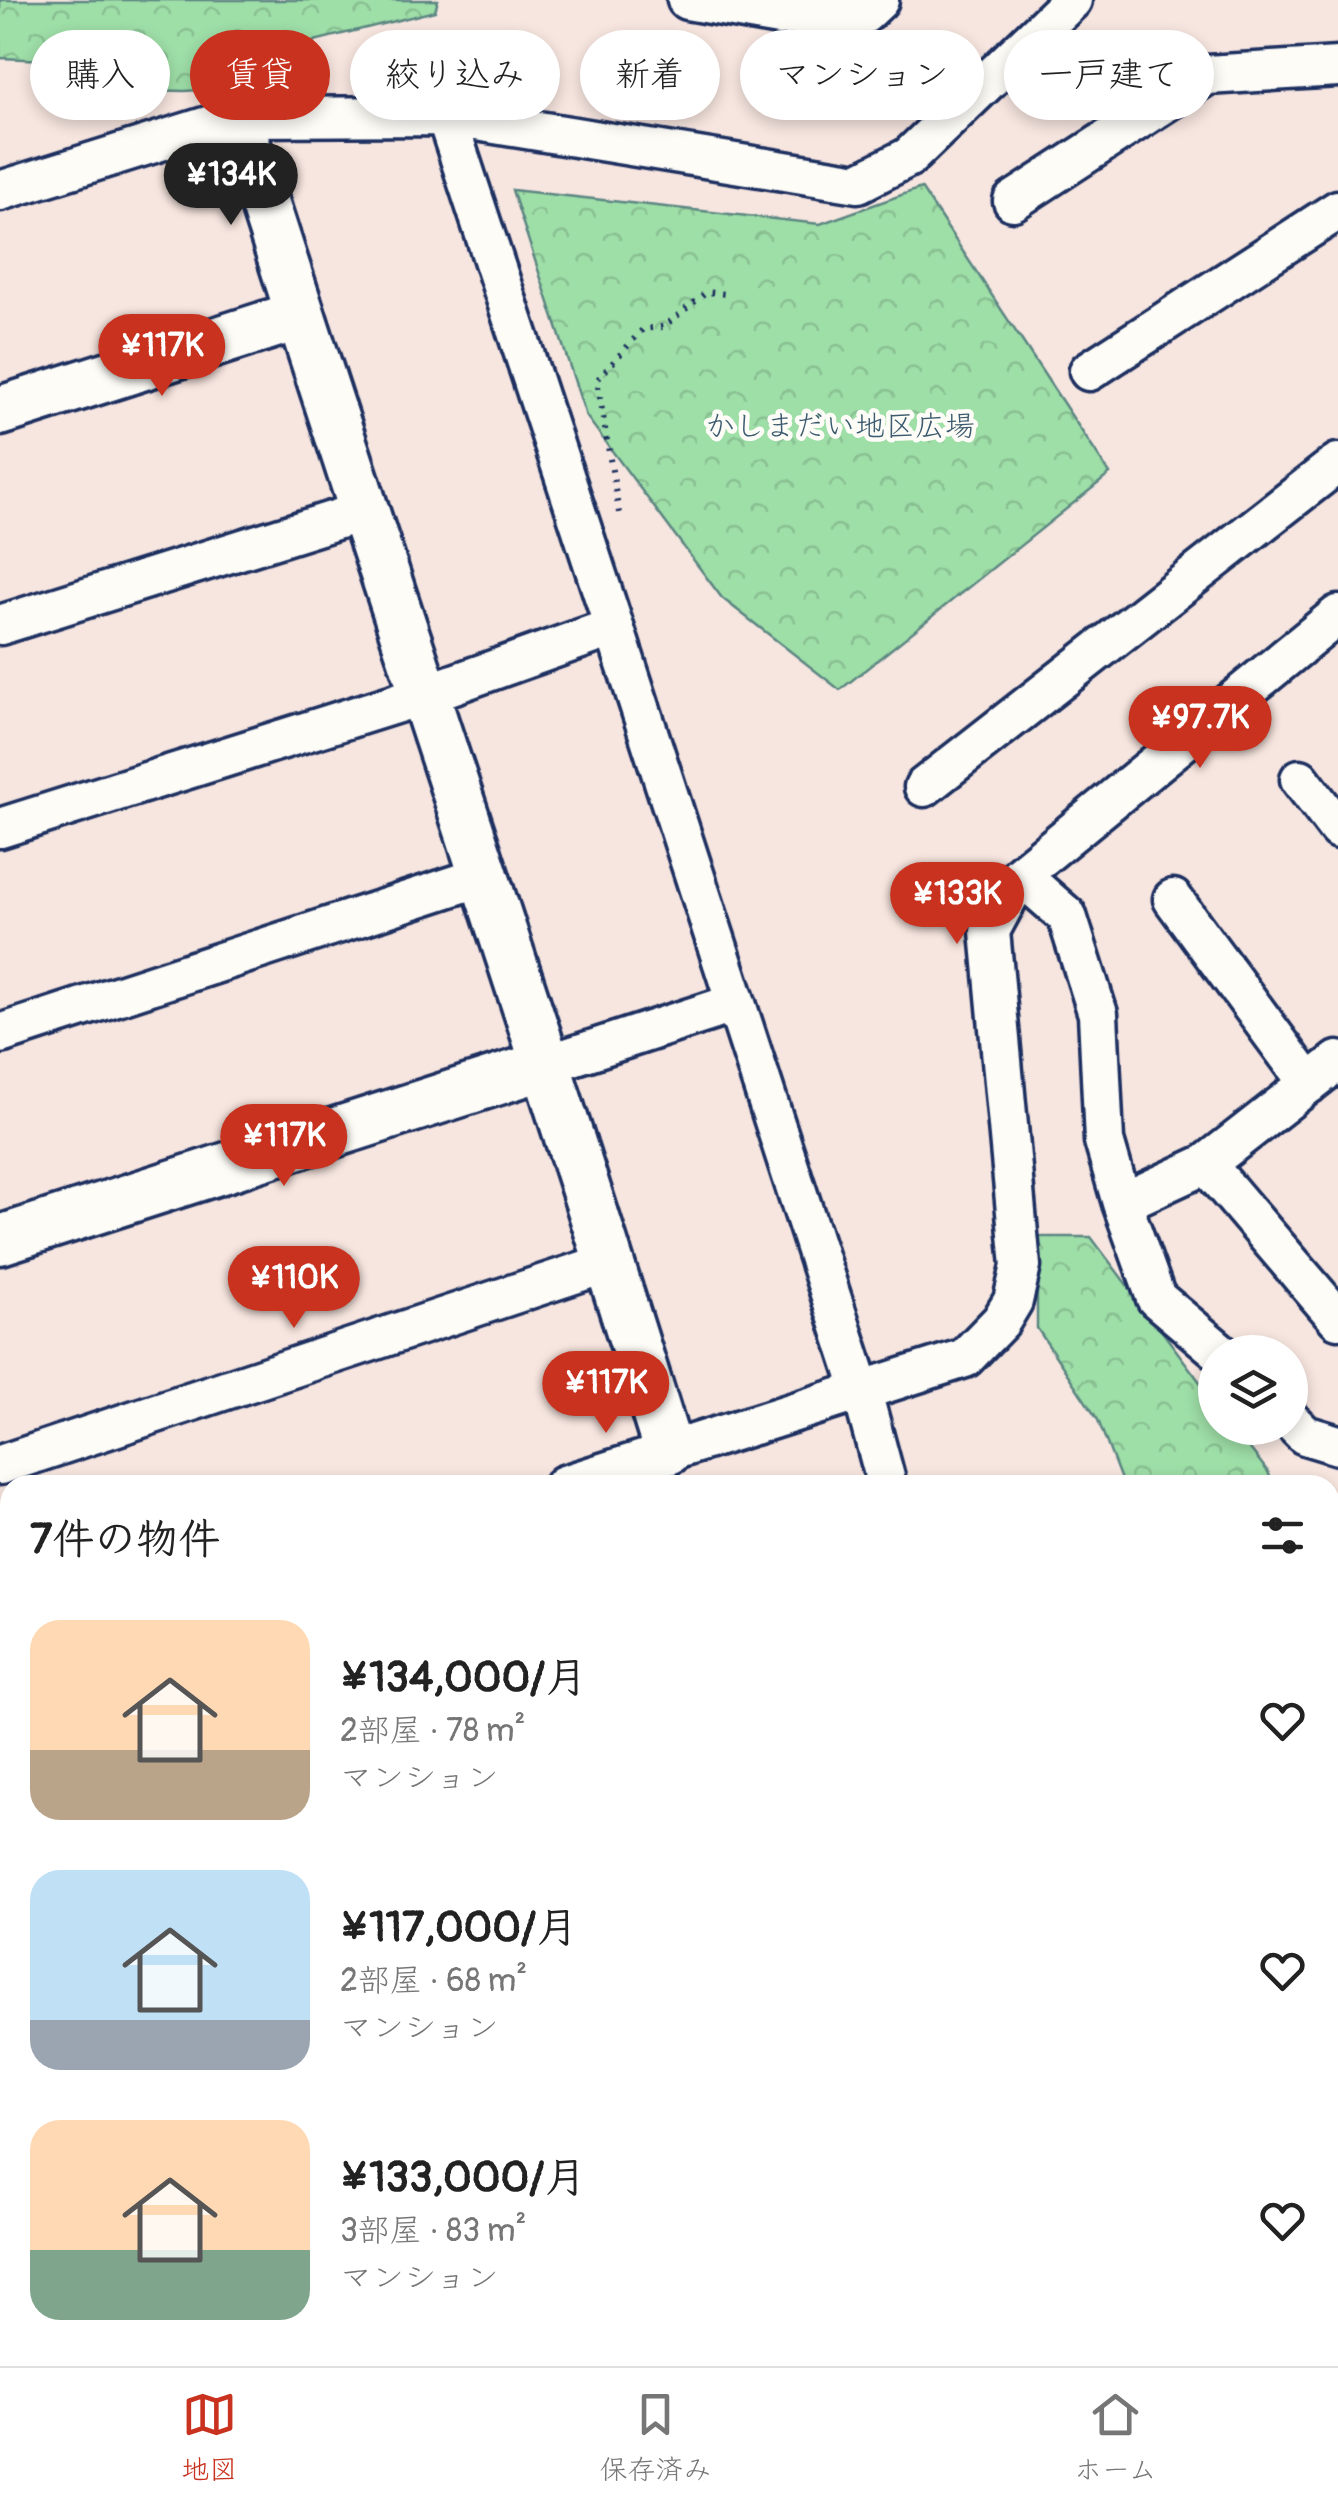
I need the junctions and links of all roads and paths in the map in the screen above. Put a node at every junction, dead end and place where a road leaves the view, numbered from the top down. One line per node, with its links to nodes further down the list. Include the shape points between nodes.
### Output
1 (688, 0): 2 (street, via 779,16 864,14)
2 (879, 0)
3 (1072, 0): 8 (street, via 909,157 858,183)
4 (1338, 68): 10 (street, via 1208,75)
5 (228, 120): 9 (street)
6 (238, 120): 13 (street)
7 (447, 120): 21 (street)
8 (471, 120)
9 (0, 192)
10 (1013, 201)
11 (1338, 210): 14 (street)
12 (726, 294): 18 (path, via 708,292 663,327 643,329 597,380)
13 (300, 314): 15 (street); 17 (street)
14 (1089, 371)
15 (0, 410)
16 (1338, 463): 24 (street)
17 (364, 511): 20 (street); 22 (street)
18 (620, 528)
19 (1338, 615): 27 (street)
20 (0, 625)
21 (614, 627): 22 (street); 30 (street)
22 (423, 694): 25 (street); 28 (street)
23 (1300, 779): 26 (street)
24 (924, 787)
25 (0, 828)
26 (1338, 829)
27 (1020, 875): 35 (street, via 1066,916 1098,1014 1104,1141); 40 (street, via 990,931 1020,1266 1013,1301 965,1358)
28 (484, 876): 31 (street); 32 (street)
29 (1173, 899): 33 (street)
30 (736, 1003): 32 (street); 40 (street)
31 (0, 1034)
32 (545, 1065): 36 (street); 37 (street)
33 (1324, 1072): 34 (street)
34 (1206, 1164): 35 (street); 38 (street)
35 (1122, 1203): 39 (street, via 1156,1298)
36 (0, 1240)
37 (610, 1262): 43 (street); 44 (street)
38 (1338, 1319)
39 (1200, 1335)
40 (862, 1392): 43 (street); 46 (street)
41 (1308, 1436): 42 (street)
42 (1338, 1445)
43 (668, 1450): 45 (street)
44 (0, 1465)
45 (594, 1475)
46 (885, 1475)

